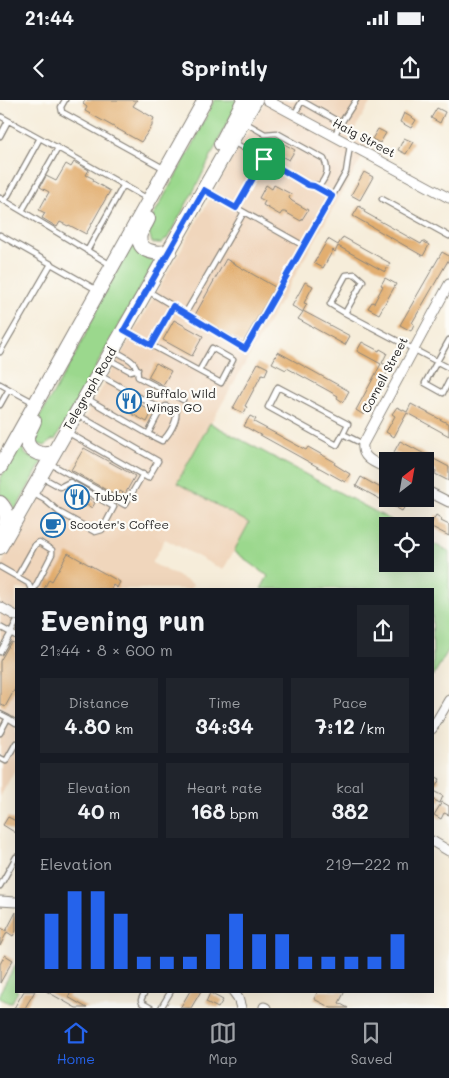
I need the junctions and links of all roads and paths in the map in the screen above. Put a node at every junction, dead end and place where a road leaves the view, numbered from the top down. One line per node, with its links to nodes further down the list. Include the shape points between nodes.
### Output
1 (65, 100): 21 (lane, via 62,112)
2 (205, 100): 21 (main road); 37 (main road, via 189,144 140,235 142,245 149,252)
3 (244, 100): 20 (main road, via 220,145)
4 (255, 100): 11 (main road, Telegraph Road)
5 (267, 100): 8 (street, Haig Street)
6 (356, 100): 12 (lane)
7 (301, 101): 8 (lane); 12 (lane)
8 (294, 114): 14 (street, Haig Street)
9 (0, 116): 10 (lane)
10 (8, 121): 13 (lane); 15 (lane)
11 (243, 122): 16 (main road, Telegraph Road); 23 (lane, via 265,134 277,133 324,158 328,172 320,185)
12 (341, 123): 14 (lane)
13 (0, 136)
14 (334, 136): 17 (street, Haig Street)
15 (40, 138): 18 (lane); 29 (lane)
16 (232, 141): 19 (lane); 20 (main road, Telegraph Road)
17 (350, 145): 25 (lane, via 346,172); 26 (street, Haig Street)
18 (58, 148): 22 (lane); 31 (lane)
19 (264, 159): 23 (lane); 30 (lane)
20 (218, 167): 24 (main road, Telegraph Road)
21 (166, 170): 27 (main road)
22 (124, 186): 27 (lane); 36 (lane)
23 (314, 186): 25 (lane)
24 (204, 190): 30 (lane); 37 (main road, Telegraph Road)
25 (332, 196): 35 (lane)
26 (448, 196)
27 (149, 199): 39 (main road)
28 (382, 199): 34 (lane)
29 (2, 200): 31 (lane)
30 (236, 208): 32 (lane)
31 (22, 211): 36 (lane)
32 (244, 212): 35 (lane); 45 (lane)
33 (0, 234): 38 (lane)
34 (449, 236)
35 (304, 246): 45 (lane, via 245,349)
36 (87, 250): 39 (lane)
37 (170, 251): 42 (main road, Telegraph Road)
38 (52, 264): 41 (lane); 51 (lane)
39 (112, 266): 41 (main road)
40 (449, 284): 50 (street, Cornell Street)
41 (98, 290): 46 (main road)
42 (147, 291): 43 (lane); 47 (main road, Telegraph Road)
43 (173, 306): 45 (lane); 49 (lane)
44 (345, 313): 44 (lane, via 330,304 346,274 355,274 362,281); 50 (lane)
45 (186, 314)
46 (82, 320): 64 (main road); 71 (main road, via 73,351 28,433 27,441 33,450)
47 (124, 330): 49 (lane); 52 (main road, Telegraph Road)
48 (449, 340): 53 (lane)
49 (151, 345): 56 (lane)
50 (413, 350): 53 (lane); 70 (street, Cornell Street)
51 (0, 352)
52 (110, 355): 55 (lane, via 134,362); 55 (lane, via 130,371); 57 (main road, Telegraph Road)
53 (437, 362): 54 (lane); 58 (lane, via 425,383 443,393)
54 (449, 368)
55 (138, 369): 62 (lane, via 138,377)
56 (199, 371): 56 (lane, via 221,383 233,360 212,348)
57 (98, 374): 61 (main road, Telegraph Road); 65 (lane)
58 (449, 381)
59 (0, 384): 60 (lane)
60 (9, 389): 63 (lane); 64 (lane)
61 (85, 398): 66 (main road, Telegraph Road); 68 (lane)
62 (183, 400)
63 (0, 404)
64 (35, 404): 73 (main road)
65 (161, 409): 68 (lane); 68 (lane, via 171,408 176,411 177,418 162,441)
66 (76, 414): 67 (main road, Telegraph Road); 74 (lane, via 158,461 148,478)
67 (66, 431): 71 (main road, Telegraph Road); 74 (lane)
68 (148, 434)
69 (343, 434): 69 (lane, via 348,424 278,386 268,406 337,445); 70 (lane)
70 (363, 444): 72 (street, via 365,456)
71 (50, 458): 74 (lane, via 125,505); 75 (main road, Telegraph Road)
72 (379, 464)
73 (0, 467)
74 (142, 474)
75 (40, 476): 76 (main road, Telegraph Road); 76 (lane, via 60,488 70,482 114,507 102,530 95,532)
76 (31, 492): 81 (main road, Telegraph Road)
77 (434, 494): 78 (street)
78 (449, 502)
79 (0, 503): 80 (main road, via 7,516)
80 (0, 535)
81 (0, 547)
82 (0, 567): 83 (lane)
83 (17, 577): 84 (lane); 85 (lane, via 35,545 39,542 45,544 52,554)
84 (32, 588)
85 (34, 588)
86 (0, 607): 87 (street)
87 (15, 615)
88 (15, 625): 90 (lane)
89 (0, 627): 90 (lane)
90 (11, 633): 91 (lane); 92 (lane)
91 (15, 635)
92 (0, 652)
93 (449, 700): 97 (street)
94 (0, 714): 95 (lane)
95 (8, 718): 96 (lane); 98 (lane)
96 (15, 722)
97 (434, 726)
98 (0, 733)
99 (15, 745): 100 (lane, via 6,761)
100 (0, 758)
101 (434, 842): 102 (street)
102 (449, 851)
103 (15, 859): 104 (lane)
104 (0, 886)
105 (0, 901): 106 (street)
106 (15, 902)
107 (144, 993): 110 (lane, via 142,1003)
108 (170, 993): 111 (lane)
109 (234, 993): 112 (street)
110 (151, 1008)
111 (161, 1008)
112 (241, 1008)

